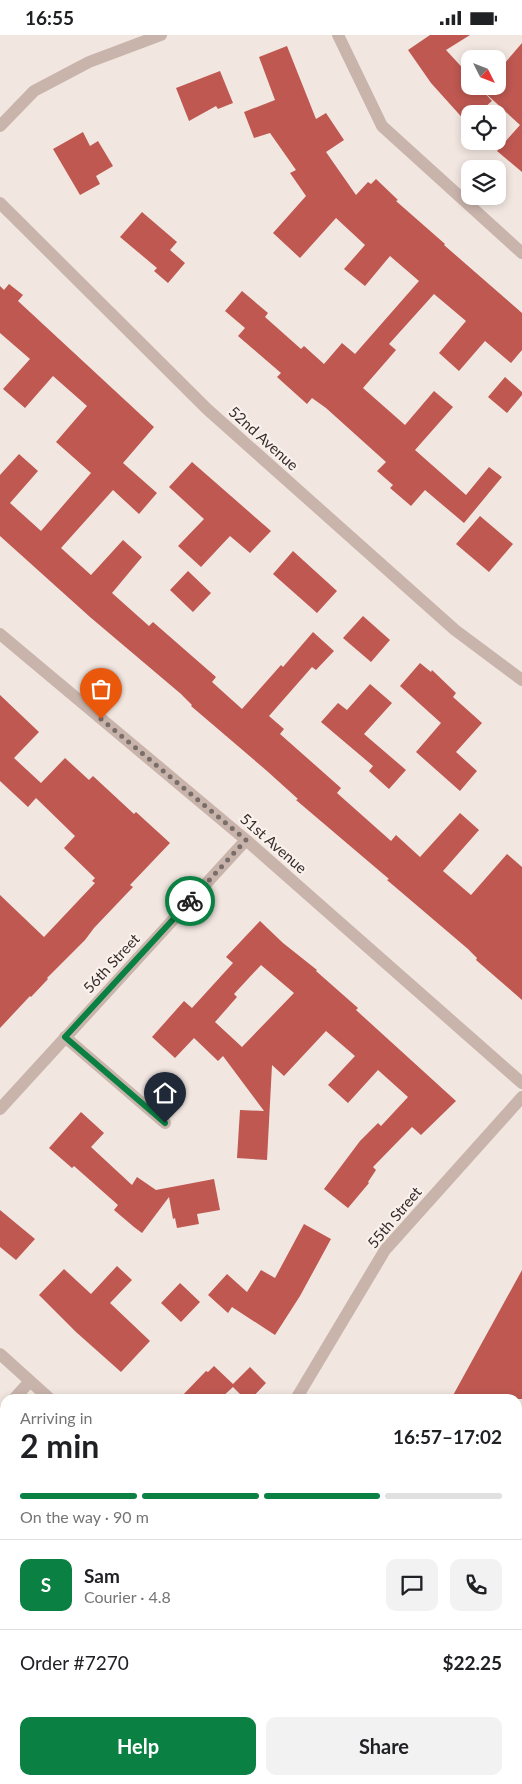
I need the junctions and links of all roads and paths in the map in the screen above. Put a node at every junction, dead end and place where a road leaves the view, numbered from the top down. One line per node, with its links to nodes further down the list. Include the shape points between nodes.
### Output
1 (161, 35): 3 (street, via 89,61 34,91)
2 (338, 35): 5 (street, via 382,126)
3 (0, 126)
4 (0, 203): 7 (street, 52nd Avenue, via 207,409 455,630)
5 (522, 253)
6 (0, 634): 8 (street, 51st Avenue)
7 (522, 680)
8 (246, 840): 9 (street, 56th Street); 10 (street, 51st Avenue)
9 (65, 1037): 12 (street, 56th Street); 13 (street)
10 (522, 1083)
11 (522, 1097): 18 (street, 55th Street, via 384,1250)
12 (0, 1109)
13 (165, 1123)
14 (0, 1354): 15 (street)
15 (30, 1381): 16 (street); 17 (street)
16 (18, 1394)
17 (44, 1394)
18 (299, 1394)

